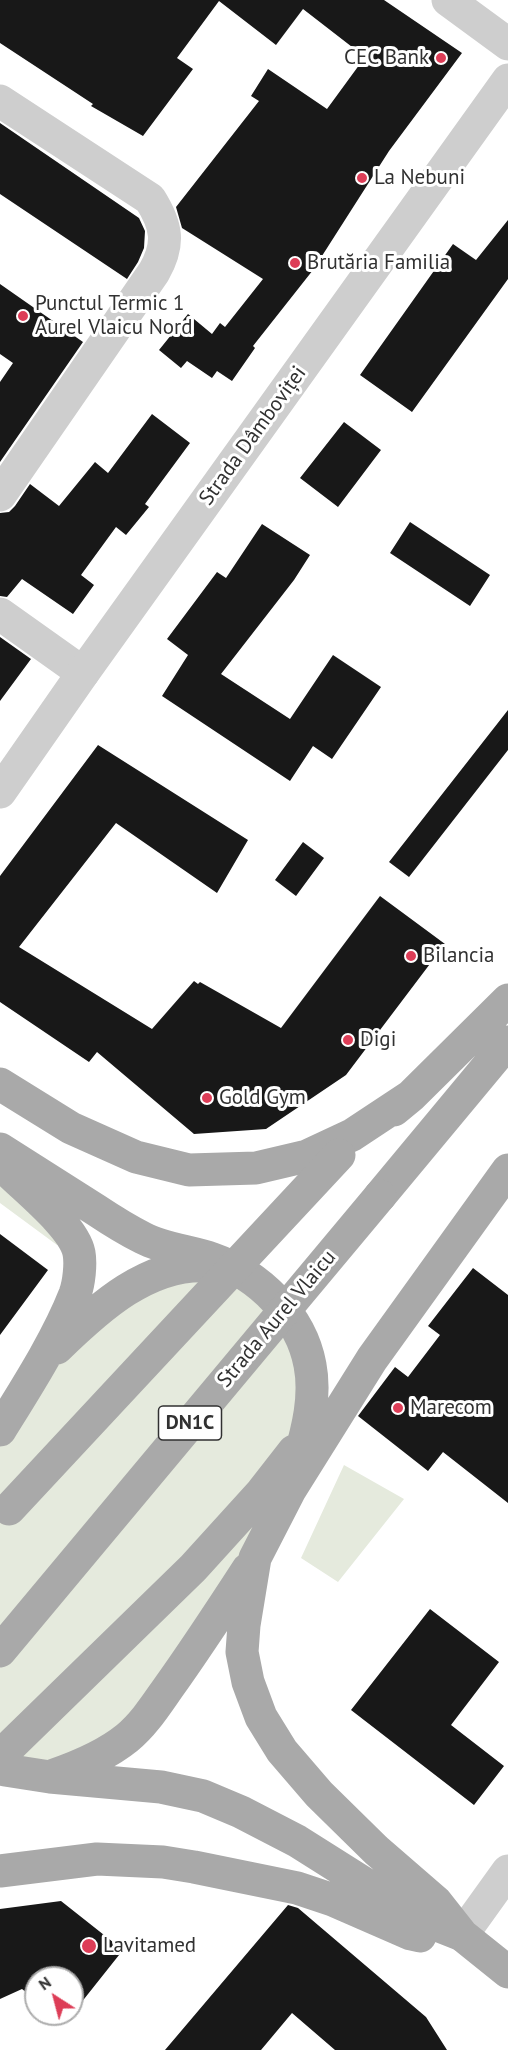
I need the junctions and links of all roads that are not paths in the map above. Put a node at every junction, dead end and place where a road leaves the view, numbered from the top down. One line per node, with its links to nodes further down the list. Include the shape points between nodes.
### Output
1 (448, 0): 2 (street)
2 (508, 44)
3 (508, 80): 7 (street, Strada Dâmboviței)
4 (0, 101): 5 (street, via 150,199 159,212 165,240 162,258 154,272)
5 (0, 495)
6 (0, 614): 7 (street)
7 (83, 673): 8 (street, Strada Dâmboviței)
8 (0, 792)
9 (508, 1000): 12 (main road)
10 (508, 1042): 23 (main road, Strada Aurel Vlaicu / DN1C, bridge)
11 (0, 1084): 12 (main road, via 71,1128 136,1157 189,1170 256,1168 307,1156 352,1135)
12 (411, 1096): 21 (main road, bridge, via 339,1155)
13 (0, 1149): 16 (main road, via 144,1239 213,1259)
14 (0, 1164): 17 (main road, via 57,1218 79,1253 76,1292)
15 (508, 1170): 20 (main road, via 372,1359)
16 (257, 1282): 17 (main road, via 222,1267 192,1264 164,1272 112,1299); 19 (main road, via 291,1318 303,1340 310,1365 311,1401)
17 (41, 1364): 18 (main road)
18 (0, 1430)
19 (305, 1438): 20 (main road); 24 (main road, via 193,1568)
20 (290, 1490): 22 (main road)
21 (4, 1514)
22 (255, 1558): 26 (main road, via 145,1720 130,1736 101,1755); 29 (main road, via 242,1652 261,1717 282,1751 319,1794 436,1902)
23 (0, 1651)
24 (0, 1756)
25 (0, 1767): 26 (main road)
26 (50, 1777): 29 (main road, via 161,1787 203,1796 297,1840 419,1918)
27 (0, 1871): 29 (main road, via 97,1859 163,1862 297,1888 411,1934)
28 (508, 1871): 29 (street)
29 (467, 1939): 30 (main road)
30 (508, 1972)

